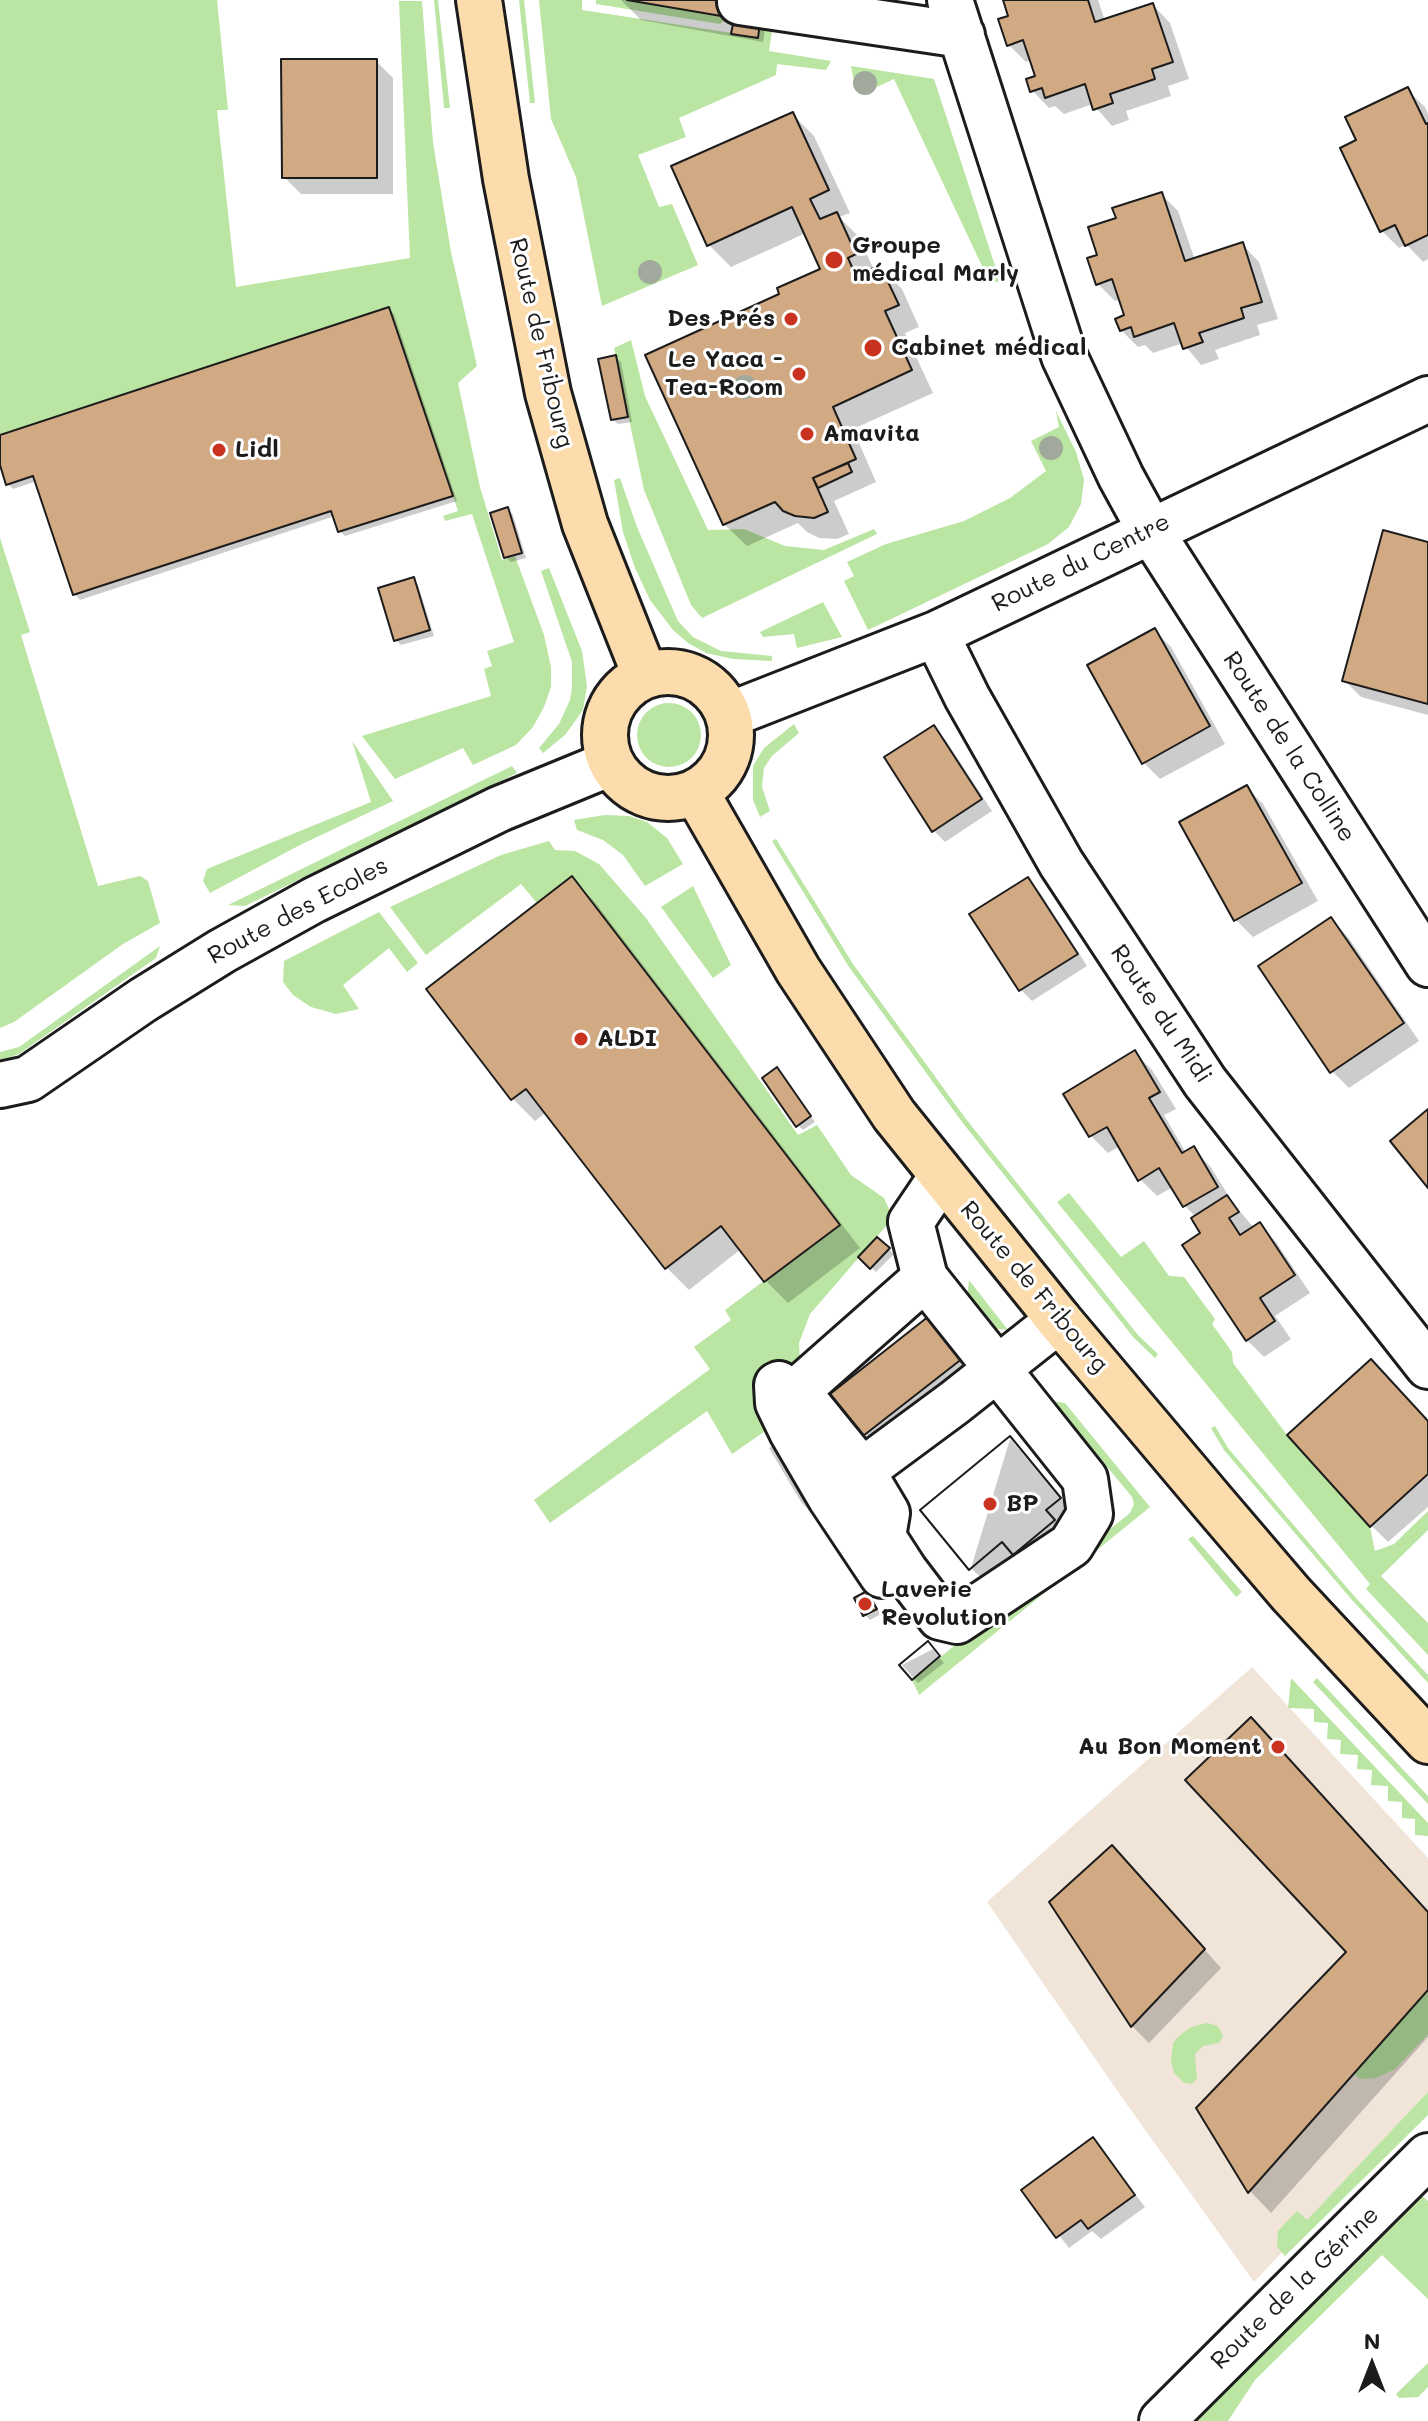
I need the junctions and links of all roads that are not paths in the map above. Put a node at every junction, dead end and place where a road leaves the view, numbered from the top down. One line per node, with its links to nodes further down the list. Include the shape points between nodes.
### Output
1 (479, 0): 7 (main road, Route de Fribourg, via 506,179 548,393 585,524)
2 (740, 2): 3 (street)
3 (956, 18): 5 (street, Route de la Colline, via 1064,356)
4 (1428, 399): 5 (street, Route du Centre)
5 (1150, 530): 6 (street, Route du Centre); 11 (street, Route de la Colline)
6 (936, 634): 8 (street, Route du Centre); 16 (street, Route du Midi, via 1061,863 1205,1082)
7 (645, 675): 8 (main road, via 665,671 705,683); 9 (main road, via 613,702 605,722 604,743)
8 (729, 715): 10 (main road, via 730,751 723,768)
9 (611, 763): 10 (main road, via 632,788 647,795 664,799); 12 (street, Route des Ecoles, via 473,821 314,900 143,1000 28,1079)
10 (696, 792): 13 (main road, Route de Fribourg, via 798,970 894,1115)
11 (1428, 964)
12 (0, 1085)
13 (942, 1176): 14 (street, via 911,1222); 15 (main road, Route de Fribourg)
14 (925, 1278): 17 (street); 18 (street)
15 (1059, 1320): 17 (street); 21 (main road, Route de Fribourg, via 1291,1594)
16 (1428, 1366)
17 (997, 1368): 19 (street); 20 (street, via 1085,1479 1090,1514 1071,1545 957,1621 940,1617)
18 (812, 1377): 19 (street, via 797,1391); 20 (street, via 792,1376 777,1385 778,1403 830,1497 882,1575)
19 (862, 1471): 20 (street, via 887,1513 883,1537)
20 (905, 1571)
21 (1428, 1741)
22 (1428, 2156): 23 (street, Route de la Gérine)
23 (1162, 2421)

